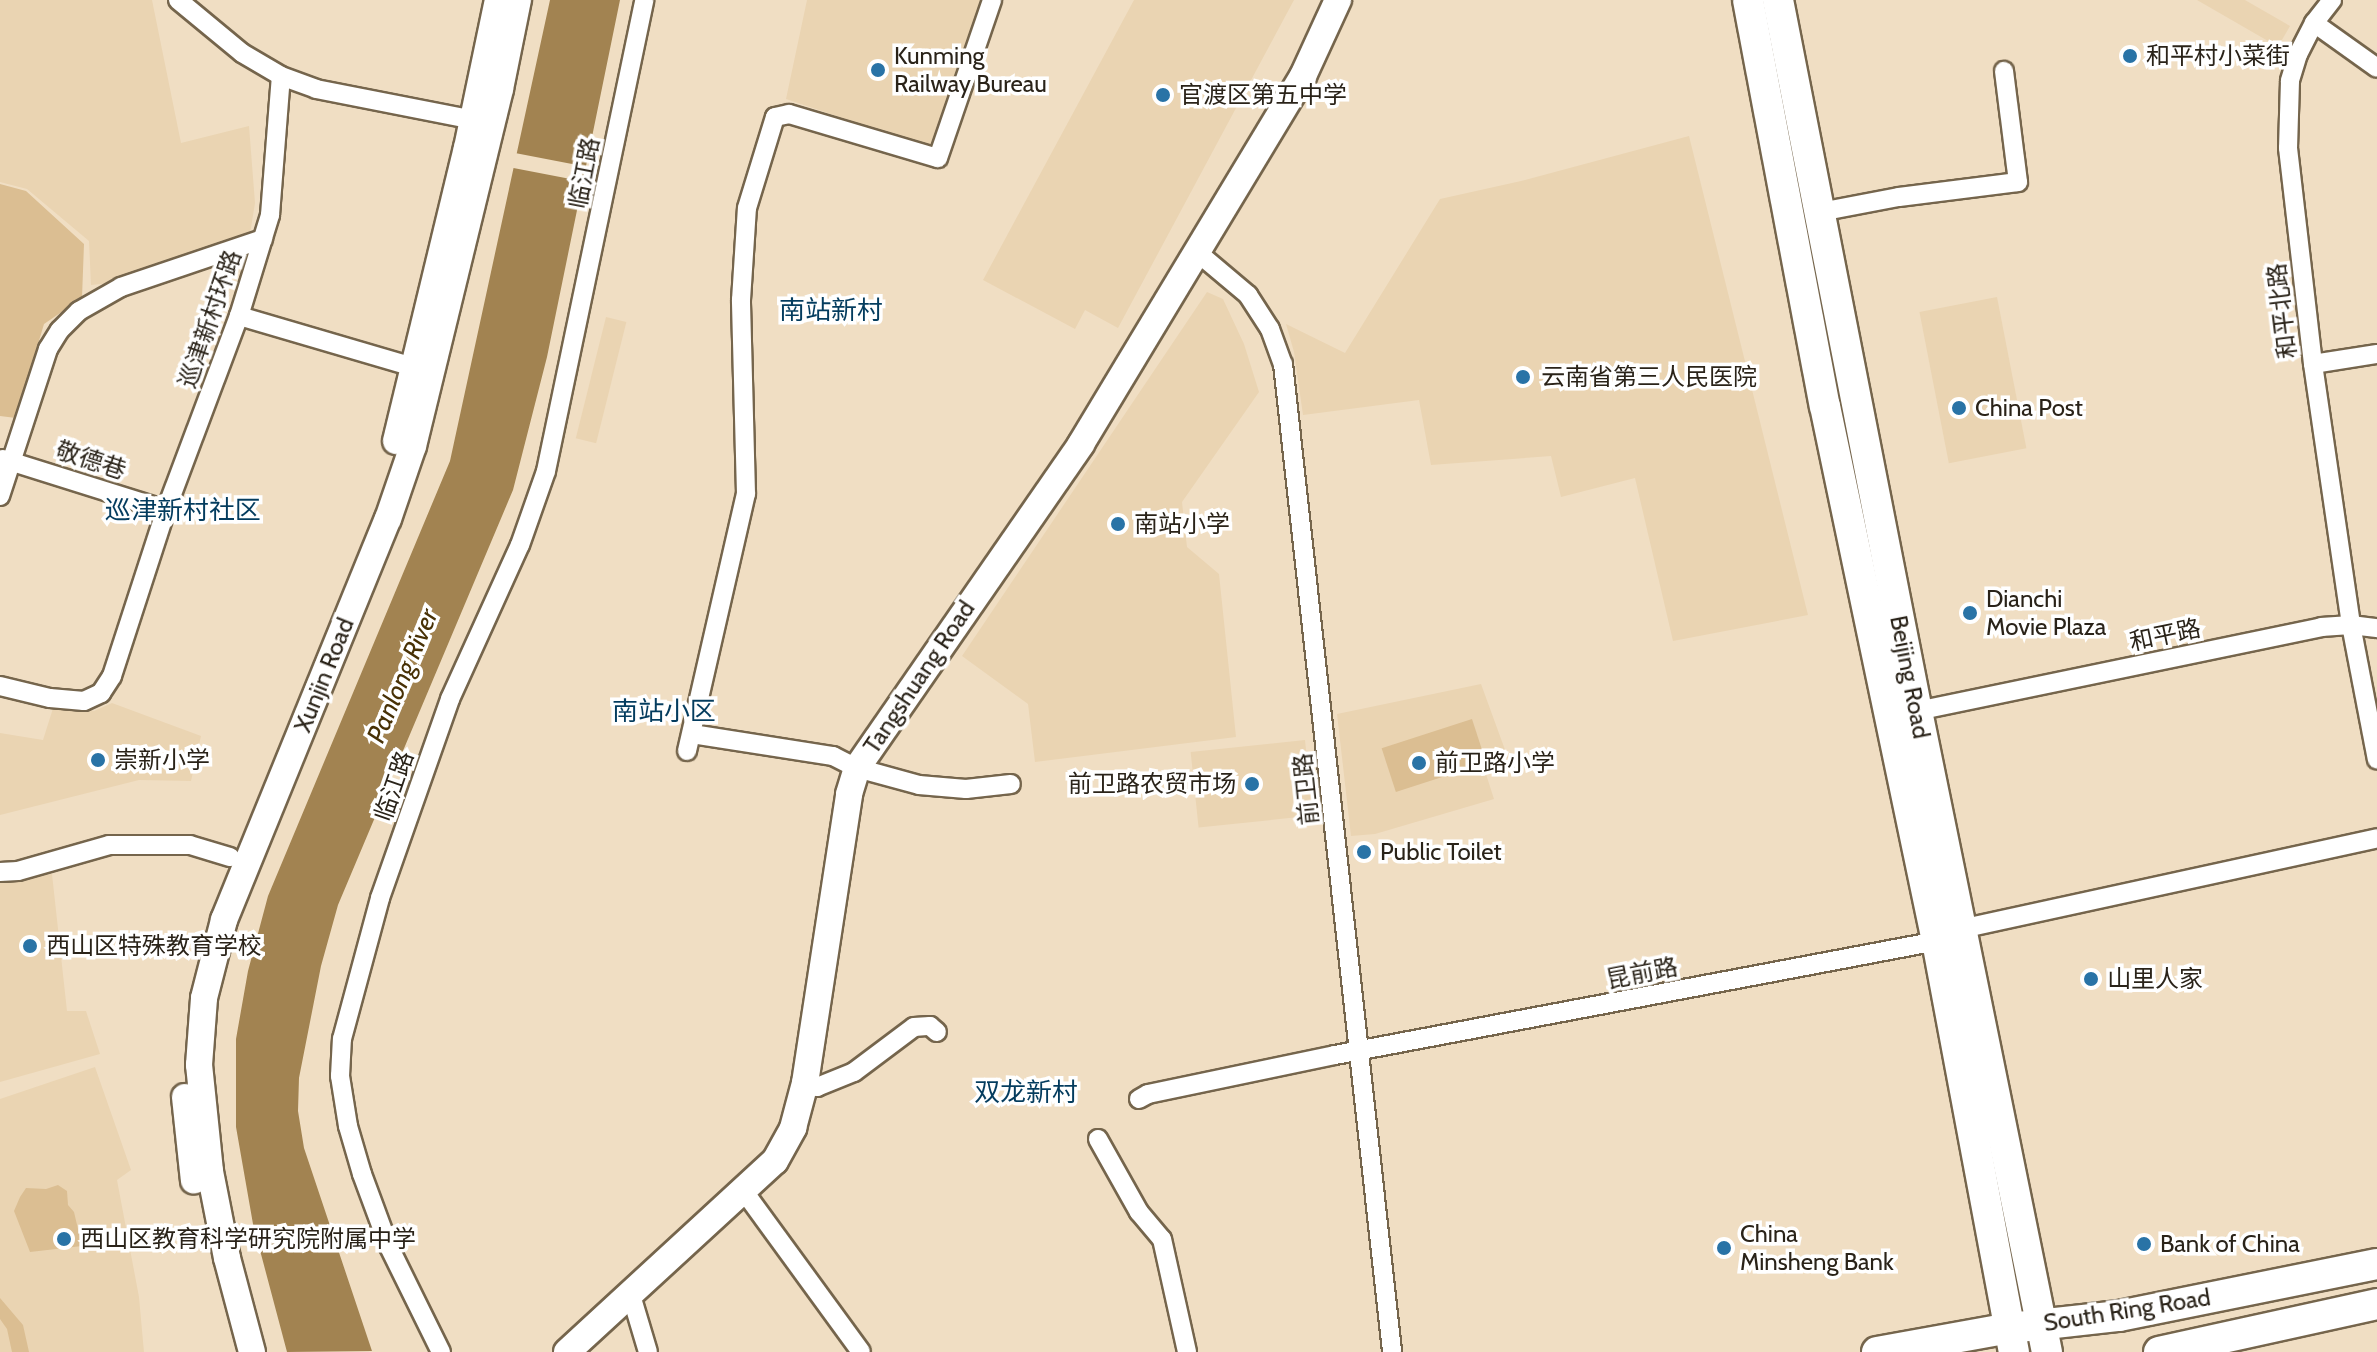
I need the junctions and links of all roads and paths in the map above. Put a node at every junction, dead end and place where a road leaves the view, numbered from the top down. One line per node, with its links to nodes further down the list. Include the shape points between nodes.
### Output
1 (178, 0): 13 (street, via 242,53)
2 (498, 0): 14 (main road, Xunjin Road)
3 (518, 0): 14 (main road, Xunjin Road)
4 (644, 0): 49 (street, 临江路, via 546,471 520,545 450,699 380,898 342,1039 342,1088 362,1174 389,1247)
5 (992, 0): 30 (street, via 938,158 789,114 775,117 747,208 741,300 746,494 690,743 833,756)
6 (1338, 0): 17 (main road, Tangshuang Road, via 1303,76)
7 (1748, 0): 35 (main road, Beijing Road, via 1825,406)
8 (1778, 0): 15 (main road, Beijing Road)
9 (2332, 0): 10 (street, 和平北路)
10 (2314, 23): 11 (street); 20 (street, 和平北路, via 2298,54 2287,112)
11 (2377, 68)
12 (2004, 71): 15 (street, via 2018,182)
13 (281, 76): 14 (street, via 316,89); 16 (street, via 270,215)
14 (482, 121): 21 (main road, Xunjin Road); 48 (main road, Xunjin Road, via 402,481 224,920 204,998 199,1065 210,1171)
15 (1820, 212): 28 (main road, Beijing Road)
16 (263, 239): 18 (street, 巡津新村环路); 22 (street, 巡津新村环路, via 121,287 79,311 48,349)
17 (1197, 252): 30 (main road, Tangshuang Road, via 1081,444); 37 (street, 前卫路, via 1248,295 1270,329 1283,364)
18 (239, 316): 21 (street); 24 (street, 巡津新村环路)
19 (2377, 354): 20 (street)
20 (2313, 364): 25 (street, 和平北路)
21 (413, 367): 33 (main road, Xunjin Road, via 380,495)
22 (6, 459): 23 (street, 巡津新村环路); 24 (street, 敬德巷)
23 (0, 496)
24 (166, 510): 27 (street, 巡津新村环路, via 112,676 101,693 84,701)
25 (2351, 625): 26 (street, 和平路); 28 (street, 和平路); 29 (street, 和平北路)
26 (2377, 628)
27 (0, 686)
28 (1917, 711): 35 (main road, Beijing Road)
29 (2377, 760)
30 (857, 768): 31 (street, via 919,785 966,789); 38 (main road, Tangshuang Road)
31 (1011, 784)
32 (2377, 838): 35 (street, 昆前路)
33 (230, 857): 34 (street, via 190,845 109,845); 47 (main road, Xunjin Road, via 191,980 184,1077 199,1209)
34 (0, 872)
35 (1949, 935): 37 (street, 昆前路); 45 (main road, Beijing Road); 46 (main road, Beijing Road)
36 (937, 1032): 38 (street, via 930,1026 914,1027 854,1072 817,1087)
37 (1357, 1053): 39 (street, 昆前路); 54 (street, 前卫路)
38 (805, 1083): 41 (main road, Tangshuang Road, via 793,1128 775,1161)
39 (1139, 1099)
40 (1098, 1139): 53 (street, via 1139,1212 1162,1239)
41 (743, 1190): 43 (main road, Tangshuang Road); 52 (street)
42 (2377, 1264): 45 (main road, South Ring Road, via 2119,1316)
43 (631, 1295): 50 (main road, Tangshuang Road); 51 (street)
44 (2377, 1304): 56 (main road, South Ring Road)
45 (2045, 1338): 46 (main road, South Ring Road)
46 (2012, 1340): 55 (main road, South Ring Road)
47 (234, 1352)
48 (252, 1352)
49 (441, 1352)
50 (567, 1352)
51 (648, 1352)
52 (861, 1352)
53 (1187, 1352)
54 (1392, 1352)
55 (1877, 1352)
56 (2159, 1352)

